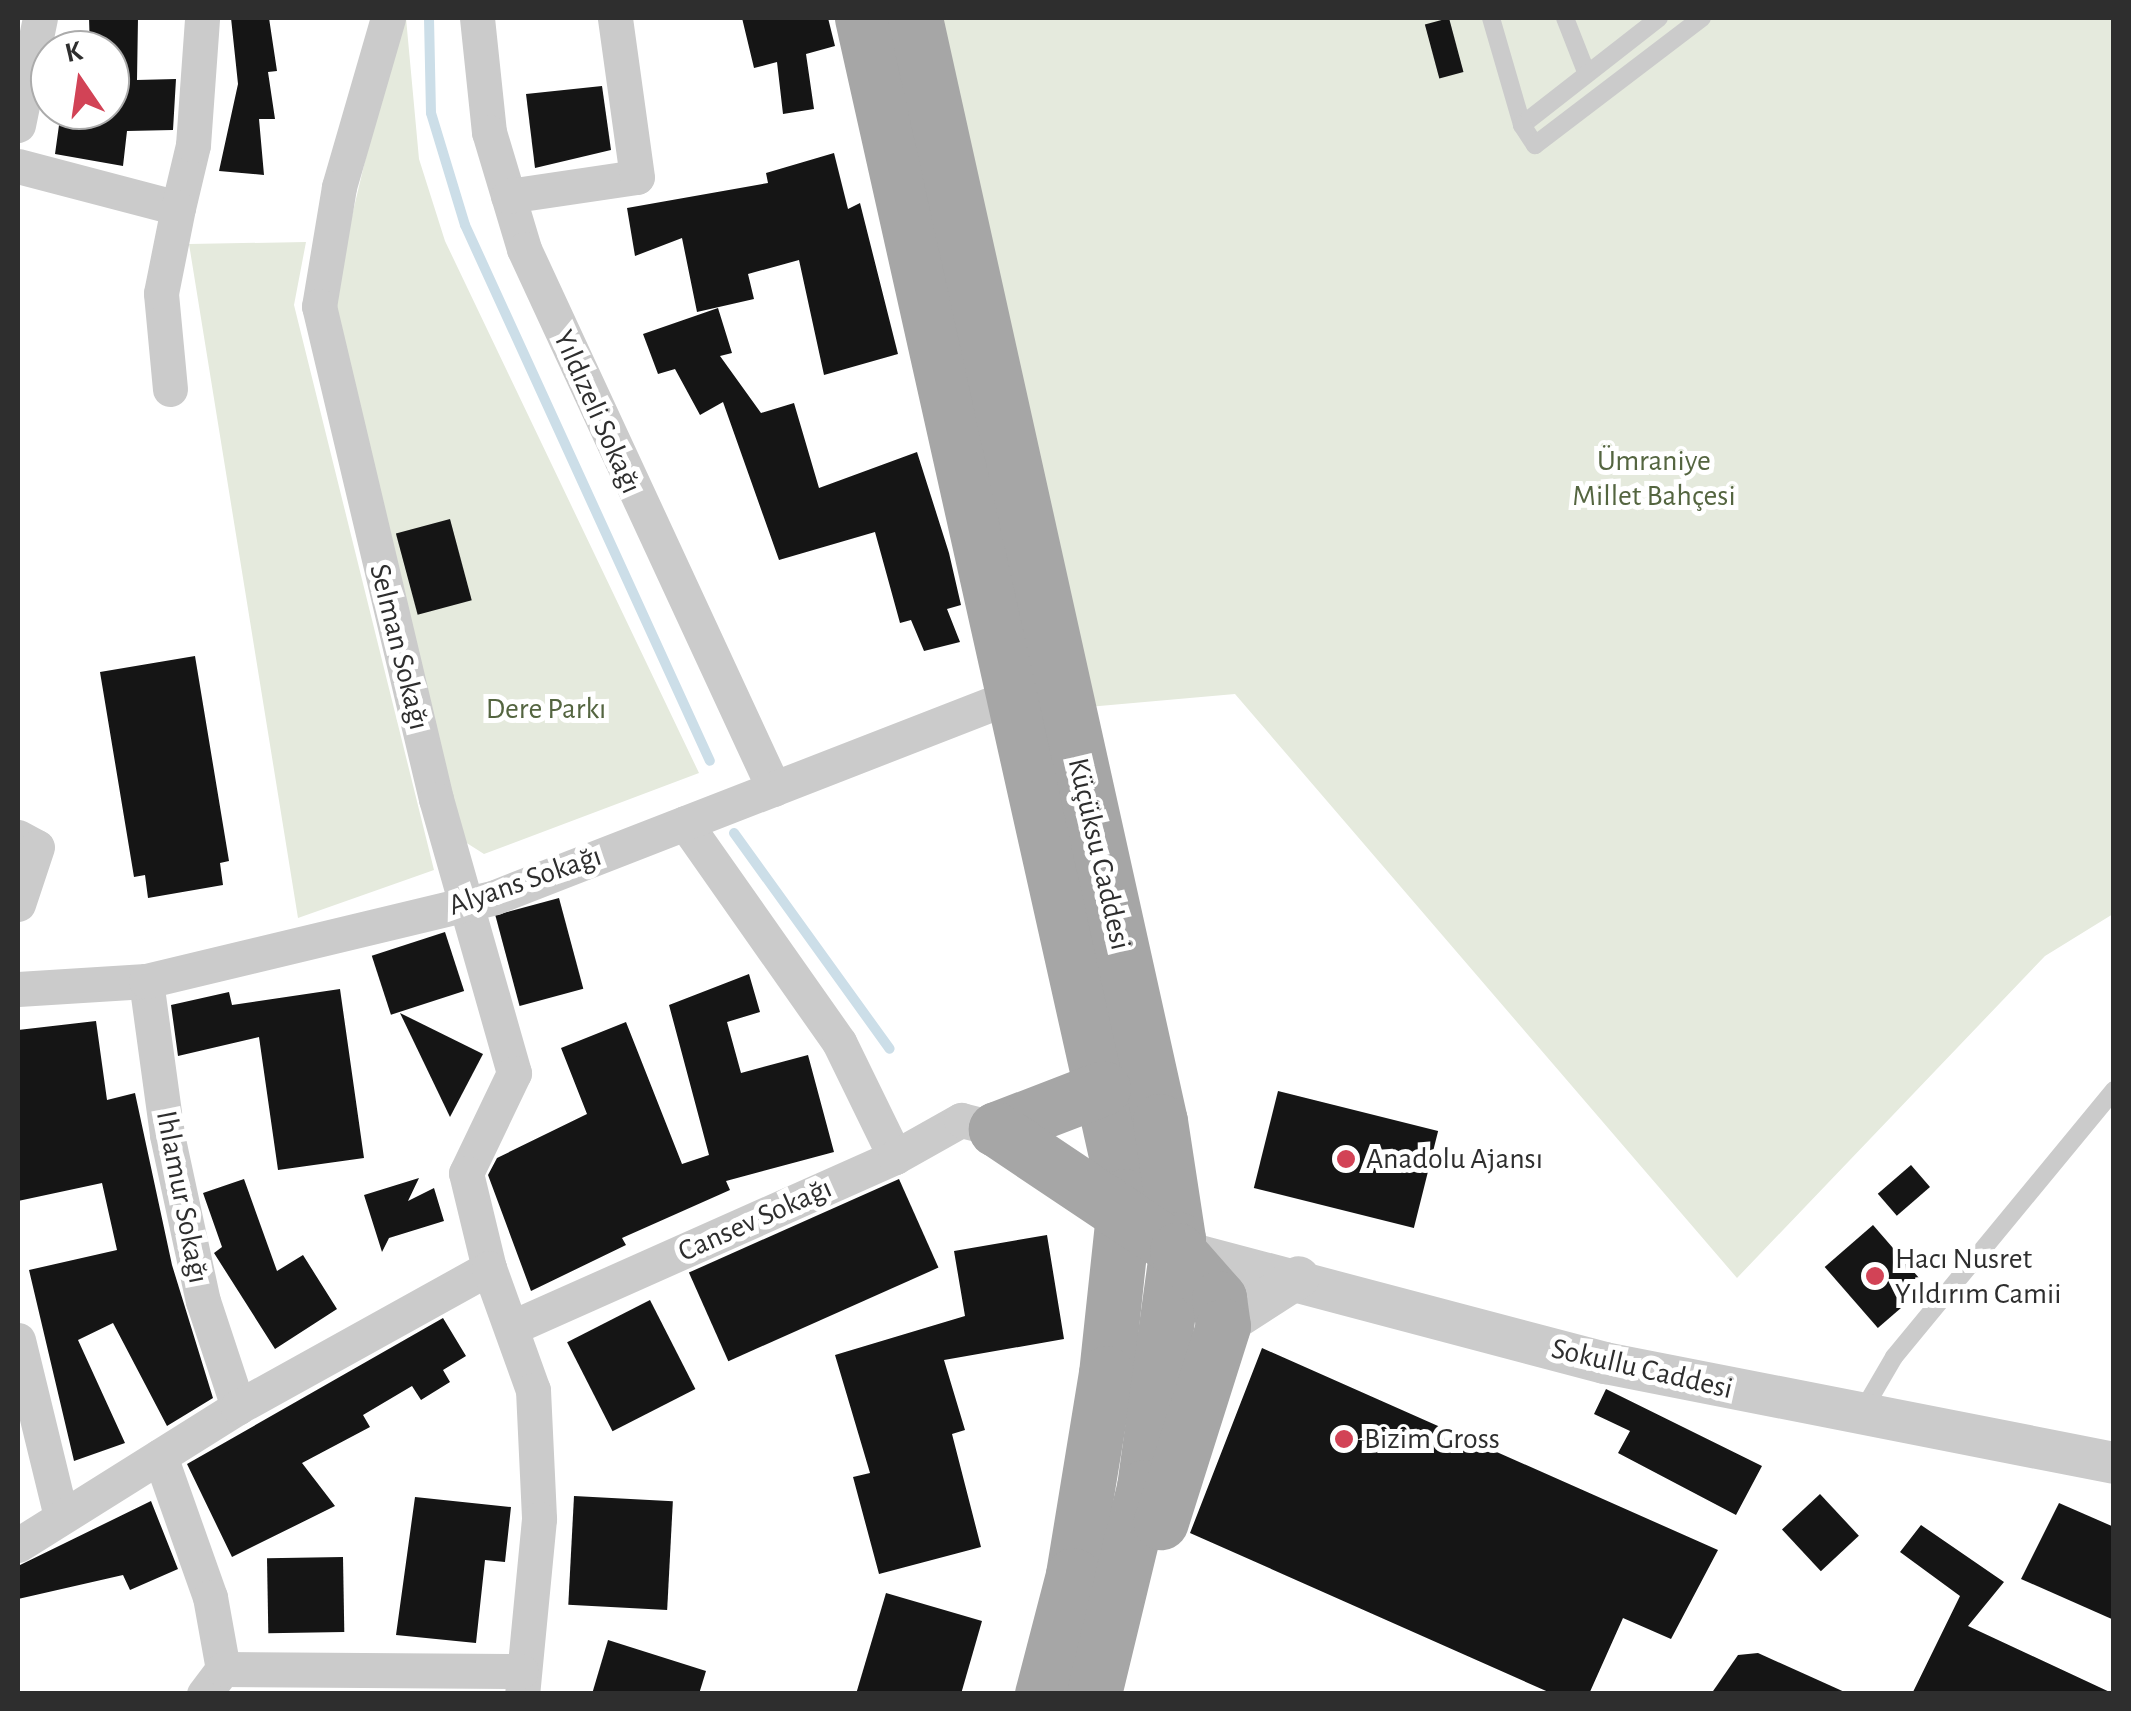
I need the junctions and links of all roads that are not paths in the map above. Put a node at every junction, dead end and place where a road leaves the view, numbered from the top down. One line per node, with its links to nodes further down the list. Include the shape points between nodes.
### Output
1 (40, 18): 14 (street)
2 (202, 18): 17 (street, via 193,145)
3 (388, 18): 24 (street, Selman Sokağı, via 340,186 318,306)
4 (477, 18): 16 (street, Yıldızeli Sokağı, via 489,132)
5 (616, 18): 16 (street, via 637,178)
6 (862, 18): 19 (main road, Küçüksu Caddesi)
7 (915, 18): 19 (main road, Küçüksu Caddesi)
8 (1491, 18): 13 (lane)
9 (1565, 18): 12 (lane)
10 (1702, 18): 13 (lane, via 1534,145)
11 (1653, 20): 12 (lane)
12 (1587, 74): 13 (lane)
13 (1522, 124)
14 (18, 126)
15 (18, 166): 17 (street)
16 (508, 196): 20 (street, Yıldızeli Sokağı, via 524,249)
17 (178, 208): 18 (street, via 162,293)
18 (170, 390)
19 (1036, 690): 20 (street, Alyans Sokağı); 27 (main road, Küçüksu Caddesi); 32 (main road, Küçüksu Caddesi, via 1160,1121)
20 (774, 790): 21 (street, Alyans Sokağı)
21 (685, 823): 24 (street, Alyans Sokağı); 30 (street, via 838,1042)
22 (18, 837): 23 (street, via 37,847)
23 (18, 904)
24 (465, 904): 25 (street, Alyans Sokağı); 33 (street, Selman Sokağı, via 514,1074 466,1173)
25 (146, 981): 26 (street, Alyans Sokağı); 38 (street, Ihlamur Sokağı, via 167,1135 203,1301)
26 (18, 989)
27 (1103, 1088): 29 (main road); 31 (main road, Küçüksu Caddesi)
28 (2114, 1090): 39 (lane, via 1894,1357)
29 (996, 1129): 30 (street, Cansev Sokağı, via 961,1120); 31 (main road)
30 (895, 1157): 36 (street, Cansev Sokağı)
31 (1124, 1234): 32 (main road); 47 (main road, Küçüksu Caddesi, via 1073,1575)
32 (1177, 1250): 34 (street, Sokullu Caddesi); 35 (main road, via 1214,1289); 44 (main road, Küçüksu Caddesi)
33 (489, 1268): 36 (street, Selman Sokağı); 38 (street)
34 (1299, 1277): 35 (street); 39 (street, Sokullu Caddesi, via 1605,1363)
35 (1223, 1326): 44 (main road, via 1175,1496)
36 (514, 1327): 46 (street, Selman Sokağı, via 533,1390 539,1519)
37 (18, 1340): 42 (street)
38 (238, 1407): 40 (street)
39 (1860, 1418): 41 (street, Sokullu Caddesi)
40 (160, 1456): 42 (street); 45 (street, via 210,1597)
41 (2114, 1462)
42 (61, 1516): 43 (street)
43 (18, 1545)
44 (1123, 1592): 48 (main road, Küçüksu Caddesi)
45 (214, 1681): 46 (street)
46 (522, 1682)
47 (1042, 1694)
48 (1094, 1694)

